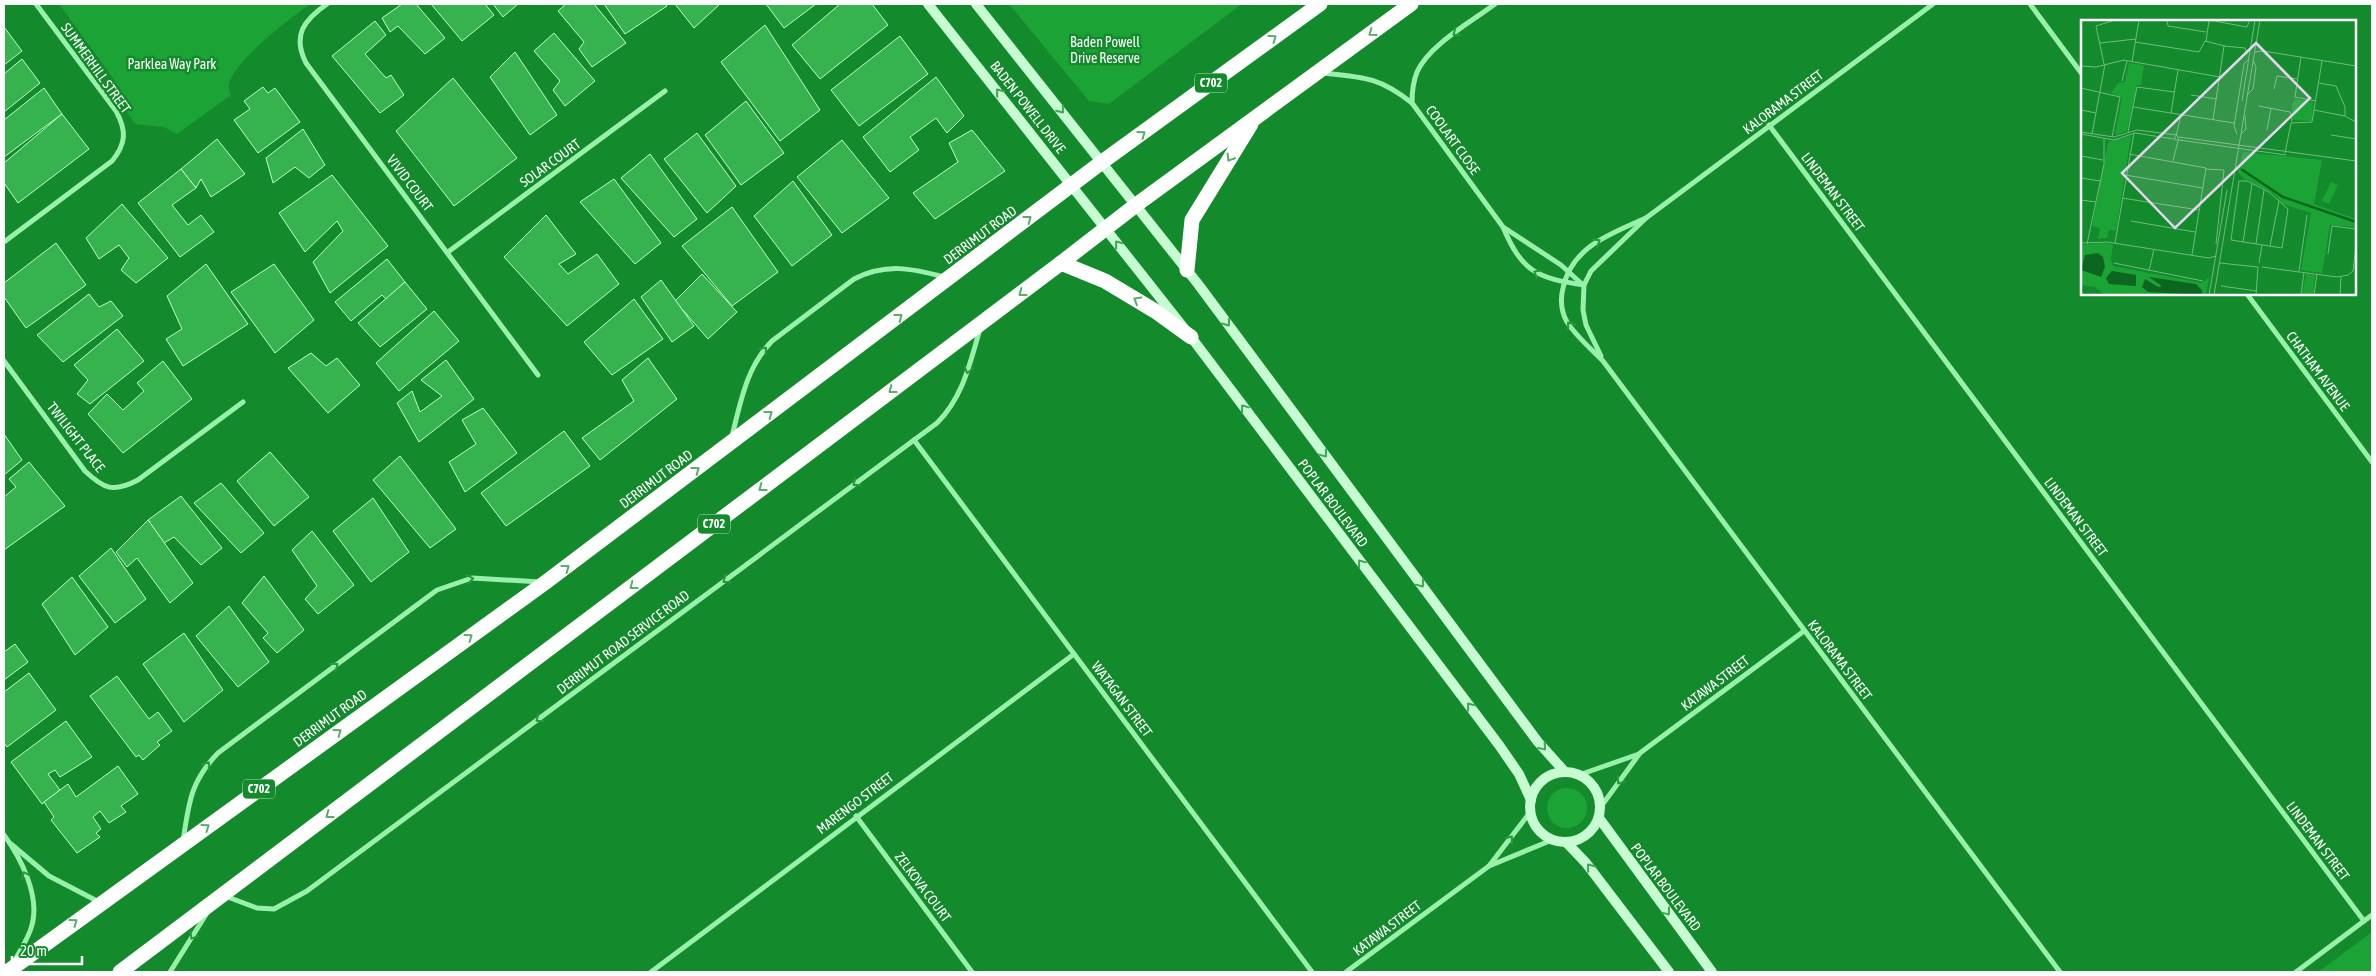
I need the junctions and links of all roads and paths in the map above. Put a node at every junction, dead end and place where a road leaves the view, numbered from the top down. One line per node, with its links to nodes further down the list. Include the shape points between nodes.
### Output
1 (36, 4): 22 (street, SUMMERHILL STREET, via 116,111 125,136 112,161)
2 (327, 4): 23 (street, VIVID COURT, via 305,25 300,51)
3 (928, 4): 17 (street, BADEN POWELL DRIVE, one-way to 3)
4 (976, 4): 16 (street, BADEN POWELL DRIVE, one-way to 16)
5 (1320, 4): 16 (highway, DERRIMUT ROAD / C702, one-way to 5)
6 (1411, 4): 10 (highway, C702, one-way to 10)
7 (1495, 4): 13 (street, COOLART CLOSE, one-way to 13, via 1437,47 1424,61 1413,84)
8 (1933, 4): 15 (street, KALORAMA STREET)
9 (2030, 4): 11 (street)
10 (1317, 73): 13 (street, via 1372,78 1392,87); 14 (highway, C702)
11 (2081, 73)
12 (666, 91): 23 (street, SOLAR COURT)
13 (1412, 103): 20 (street, COOLART CLOSE)
14 (1256, 117): 18 (highway, C702); 25 (highway, one-way to 25, via 1192,220)
15 (1769, 126): 19 (street, KALORAMA STREET); 59 (street, LINDEMAN STREET)
16 (1102, 162): 17 (highway, DERRIMUT ROAD / C702); 18 (street, BADEN POWELL DRIVE)
17 (1072, 186): 21 (street, BADEN POWELL DRIVE); 27 (highway, DERRIMUT ROAD / C702, one-way to 17)
18 (1136, 205): 21 (highway, C702); 25 (street, POPLAR BOULEVARD)
19 (1646, 218): 26 (street, KALORAMA STREET, one-way to 19, via 1574,260 1588,248); 29 (street, KALORAMA STREET, via 1591,271)
20 (1503, 227): 26 (street); 28 (street, one-way to 20, via 1549,280 1532,270 1512,249)
21 (1106, 229): 24 (highway, C702); 32 (street, POPLAR BOULEVARD, one-way to 21)
22 (4, 242)
23 (448, 252): 35 (street, VIVID COURT)
24 (1061, 263): 31 (highway, C702, one-way to 31); 32 (highway, one-way to 24, via 1105,280)
25 (1187, 270): 44 (street, POPLAR BOULEVARD, one-way to 44, via 1533,735)
26 (1568, 272): 28 (street, KALORAMA STREET); 29 (street)
27 (950, 278): 38 (highway, DERRIMUT ROAD / C702, one-way to 27); 38 (street, one-way to 27, via 747,378 761,352 847,284 866,273 891,267 912,268)
28 (1564, 282): 29 (street); 34 (street, KALORAMA STREET, one-way to 28, via 1566,320 1561,307)
29 (1584, 286): 34 (street, KALORAMA STREET, via 1586,325)
30 (2248, 295): 39 (street, CHATHAM AVENUE)
31 (981, 323): 37 (street, DERRIMUT ROAD SERVICE ROAD, one-way to 37, via 966,378 955,400 946,414); 56 (highway, C702, one-way to 56)
32 (1191, 337): 46 (street, POPLAR BOULEVARD, one-way to 32, via 1519,774 1499,745)
33 (4, 361): 36 (street, TWILIGHT PLACE, via 85,471 110,488 138,480)
34 (1603, 361): 41 (street, KALORAMA STREET)
35 (538, 374)
36 (243, 402)
37 (914, 440): 42 (street, WATAGAN STREET); 56 (street, DERRIMUT ROAD SERVICE ROAD, one-way to 56, via 307,891 274,909)
38 (730, 444): 40 (highway, DERRIMUT ROAD / C702, one-way to 38)
39 (2372, 462)
40 (546, 582): 54 (highway, DERRIMUT ROAD / C702, one-way to 40); 54 (street, one-way to 40, via 191,792 206,765 437,590 472,578)
41 (1804, 631): 43 (street, KATAWA STREET); 69 (street, KALORAMA STREET)
42 (1074, 654): 49 (street, MARENGO STREET); 65 (street, WATAGAN STREET)
43 (1640, 754): 45 (street, KATAWA STREET); 48 (street, KATAWA STREET, one-way to 48)
44 (1565, 772): 45 (street); 46 (street, via 1543,780)
45 (1579, 775): 48 (street, via 1595,788)
46 (1531, 800): 47 (street)
47 (1531, 811): 51 (street, via 1538,828); 55 (street, KATAWA STREET, one-way to 47)
48 (1599, 813): 53 (street, via 1586,835); 68 (street, POPLAR BOULEVARD, one-way to 68)
49 (856, 816): 63 (street, MARENGO STREET); 64 (street, ZELKOVA COURT)
50 (4, 835): 52 (street)
51 (1552, 840): 53 (street); 55 (street, KATAWA STREET)
52 (9, 842): 57 (street, via 49,876); 60 (street, one-way to 52, via 32,927 36,908 31,888)
53 (1566, 842): 67 (street, one-way to 53, via 1586,863)
54 (183, 844): 57 (highway, DERRIMUT ROAD / C702)
55 (1489, 866): 66 (street, KATAWA STREET)
56 (219, 898): 61 (highway, C702); 62 (street, one-way to 62)
57 (101, 903): 60 (highway, DERRIMUT ROAD / C702, one-way to 57)
58 (2372, 915): 59 (street)
59 (2364, 921): 70 (street)
60 (9, 971)
61 (120, 972)
62 (170, 972)
63 (651, 972)
64 (972, 972)
65 (1312, 972)
66 (1346, 972)
67 (1668, 972)
68 (1712, 972)
69 (2060, 972)
70 (2296, 972)

